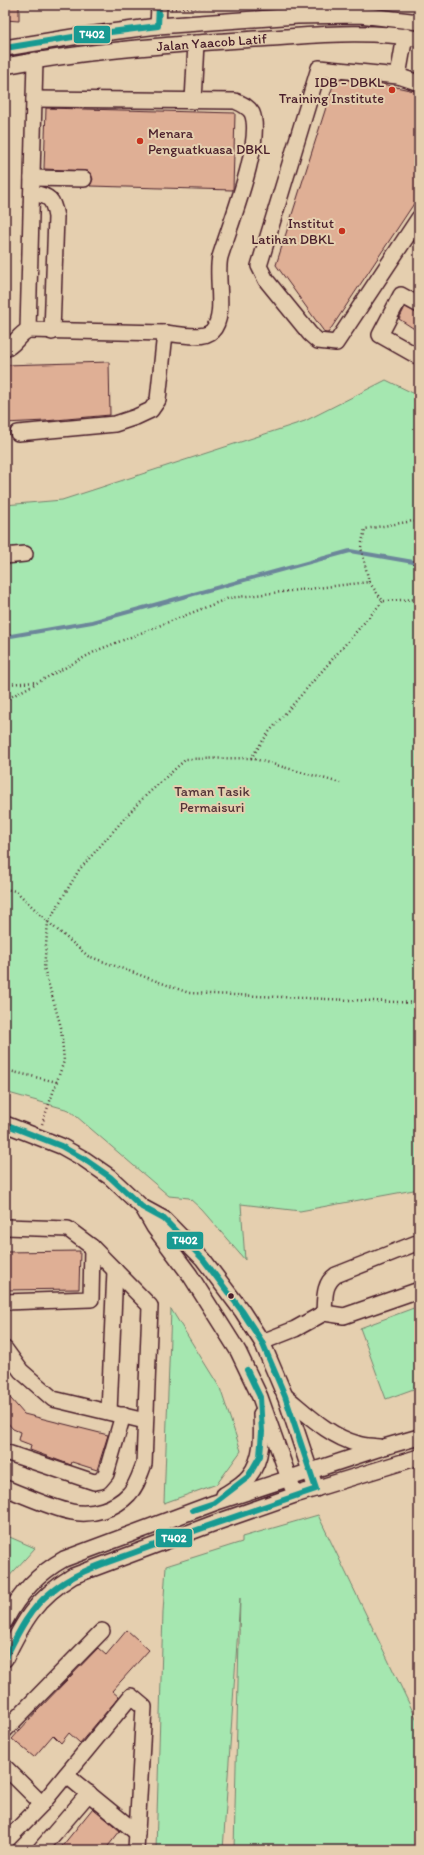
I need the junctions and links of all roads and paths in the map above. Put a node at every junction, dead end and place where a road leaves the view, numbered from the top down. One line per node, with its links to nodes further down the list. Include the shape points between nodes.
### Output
1 (219, 5): 2 (path)
2 (159, 7): 4 (street)
3 (419, 22): 4 (street, Jalan Yaacob Latif, via 360,15 297,16)
4 (158, 26): 7 (street, Jalan Yaacob Latif)
5 (412, 38): 6 (street, Jalan Yaacob Latif, via 353,33); 10 (street)
6 (196, 43): 8 (street, Jalan Yaacob Latif, via 155,45); 13 (street)
7 (5, 48)
8 (35, 60): 9 (street, Jalan Yaacob Latif); 12 (street)
9 (5, 66)
10 (398, 76): 11 (street); 17 (street, via 319,68 259,266 266,280 310,334 318,341 336,343)
11 (419, 83)
12 (34, 99): 13 (street); 14 (street)
13 (193, 101): 21 (street, via 235,101 244,105 251,112 255,132 246,177 220,260 217,325 211,332 200,336)
14 (32, 178): 15 (street); 16 (street)
15 (84, 179)
16 (32, 193): 19 (street); 20 (street, via 50,199 56,218)
17 (419, 218)
18 (419, 305): 23 (street, via 401,295 380,335)
19 (28, 330): 20 (street); 22 (street)
20 (52, 332): 21 (street)
21 (165, 333): 24 (street, via 158,400 152,410 115,424)
22 (5, 349)
23 (419, 357)
24 (18, 433)
25 (419, 522): 28 (path, via 365,529 361,547)
26 (25, 554): 27 (street)
27 (5, 556)
28 (369, 582): 30 (path); 31 (path, via 229,598 98,650)
29 (419, 599): 30 (path)
30 (383, 600): 34 (path, via 269,732)
31 (39, 682): 32 (path); 33 (path)
32 (5, 684)
33 (5, 700)
34 (251, 758): 35 (path); 37 (path, via 186,759 140,800 79,870)
35 (340, 783)
36 (5, 888): 37 (path, via 16,891)
37 (48, 922): 38 (path, via 88,956 190,993); 40 (path, via 44,968 61,1026 64,1061)
38 (419, 1003)
39 (5, 1070): 40 (path)
40 (57, 1082): 42 (path)
41 (5, 1124): 42 (street)
42 (38, 1136): 43 (street, via 84,1159 110,1177)
43 (142, 1207): 51 (street, via 164,1220 203,1259); 54 (street, via 154,1228 190,1275 238,1352)
44 (5, 1227): 46 (street, via 68,1229)
45 (419, 1242): 50 (street, via 329,1280 325,1291)
46 (92, 1247): 47 (street); 49 (street, via 91,1299)
47 (115, 1270): 55 (street); 56 (street, via 150,1306)
48 (419, 1290): 50 (street, via 344,1316)
49 (5, 1302)
50 (324, 1313): 51 (street)
51 (262, 1342): 53 (street)
52 (5, 1349): 55 (street, via 21,1370 53,1399)
53 (285, 1396): 58 (street, via 322,1426 339,1436 357,1444); 61 (street)
54 (260, 1397): 62 (street); 66 (street, via 260,1456 248,1477)
55 (116, 1414): 56 (street); 59 (street, via 106,1474 100,1481 94,1482)
56 (145, 1421): 63 (street, via 144,1464 138,1480 129,1494 107,1510 93,1513 73,1512)
57 (419, 1437): 58 (street)
58 (384, 1447): 61 (street)
59 (5, 1452)
60 (419, 1457): 64 (street)
61 (310, 1471): 62 (street); 64 (street)
62 (288, 1478): 65 (street); 66 (street)
63 (5, 1488)
64 (316, 1489): 65 (street)
65 (295, 1495): 69 (street, via 73,1576 53,1589 31,1611)
66 (214, 1503): 67 (street, via 64,1558 46,1569 28,1588)
67 (5, 1621)
68 (102, 1631): 70 (street)
69 (5, 1659)
70 (5, 1730)
71 (5, 1767): 74 (street)
72 (66, 1775): 73 (street); 74 (street); 75 (street, via 130,1696 144,1707)
73 (89, 1793): 75 (street); 77 (street)
74 (42, 1804): 76 (street)
75 (137, 1833): 78 (street)
76 (5, 1842)
77 (40, 1850)
78 (136, 1850)

